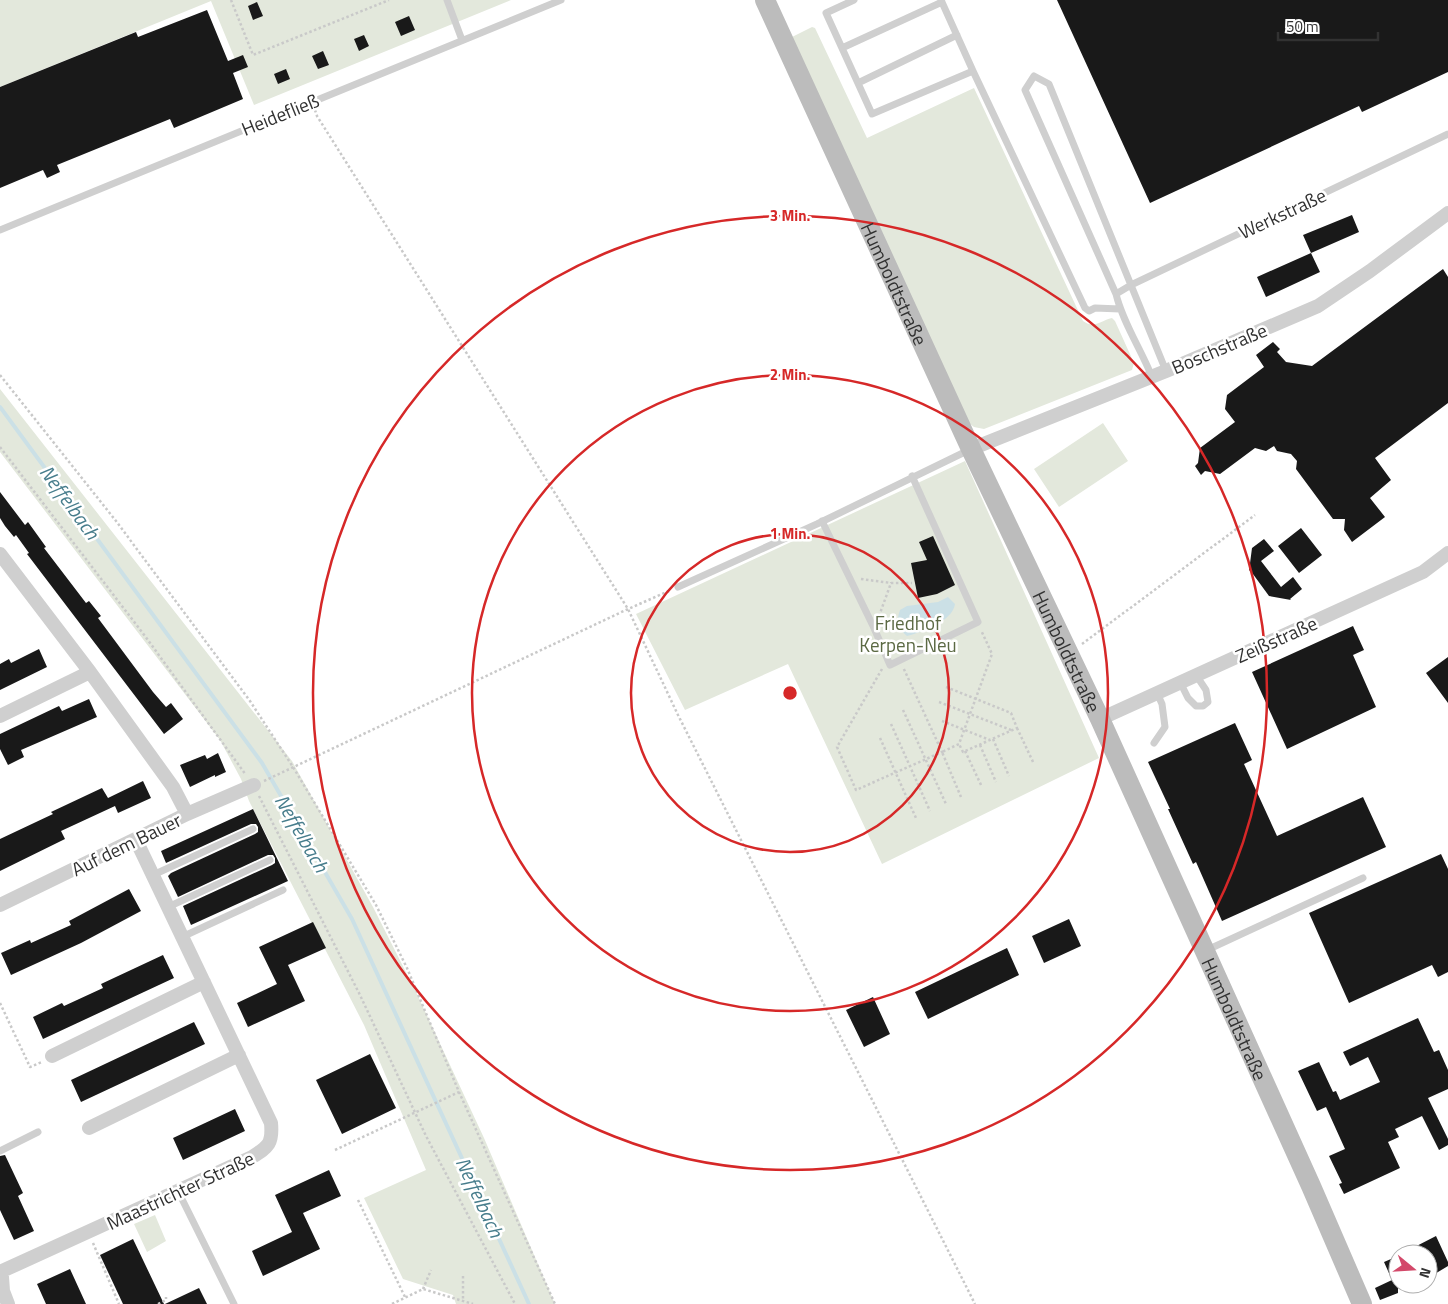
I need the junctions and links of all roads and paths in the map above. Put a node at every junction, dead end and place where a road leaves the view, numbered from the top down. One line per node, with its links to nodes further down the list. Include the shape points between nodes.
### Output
1 (231, 0): 2 (path, via 253,55)
2 (389, 0)
3 (448, 0): 9 (lane)
4 (561, 0): 9 (lane, Heidefließ)
5 (765, 0): 23 (street, Humboldtstraße)
6 (854, 0): 10 (lane, via 826,13)
7 (941, 1): 8 (lane); 10 (lane)
8 (957, 35): 11 (lane); 12 (lane)
9 (462, 40): 13 (lane, Heidefließ)
10 (842, 48): 12 (lane)
11 (973, 70): 12 (lane, via 872,114); 19 (lane, via 1085,308 1089,311 1095,308)
12 (858, 84)
13 (312, 101): 16 (lane, Heidefließ); 33 (path, via 318,116)
14 (1448, 134): 17 (lane, Werkstraße)
15 (1448, 212): 20 (street, Boschstraße, via 1318,306)
16 (0, 230)
17 (1131, 285): 18 (lane, Werkstraße); 18 (lane, via 1049,84 1034,76 1025,90); 20 (lane)
18 (1116, 294): 19 (lane)
19 (1120, 309): 22 (lane)
20 (1166, 371): 22 (street, Boschstraße)
21 (0, 375): 65 (path, via 116,521 244,693)
22 (1152, 377): 23 (street, Boschstraße)
23 (971, 448): 24 (lane); 36 (street, Humboldtstraße)
24 (912, 476): 26 (lane); 34 (lane)
25 (1255, 515): 36 (path)
26 (822, 521): 29 (lane); 32 (lane)
27 (1448, 553): 40 (street, Zeißstraße, via 1423,572)
28 (0, 554): 39 (street)
29 (850, 577): 30 (path); 35 (lane)
30 (891, 583): 31 (path); 35 (path)
31 (912, 583)
32 (678, 587): 33 (path)
33 (628, 608): 65 (path); 114 (path, via 678,715)
34 (978, 622): 37 (lane); 44 (path, via 992,654)
35 (874, 628): 38 (lane)
36 (1069, 653): 49 (street, Humboldtstraße)
37 (900, 659): 38 (lane); 61 (path)
38 (890, 664): 66 (path, via 882,668 837,747 856,790)
39 (90, 672): 48 (street); 75 (street, via 173,787)
40 (1196, 675): 41 (street, Zeißstraße); 41 (lane, via 1208,696 1208,702 1203,706 1196,706 1188,698)
41 (1180, 682): 43 (street, Zeißstraße)
42 (946, 687): 44 (path)
43 (1156, 692): 49 (street, Zeißstraße); 57 (lane, via 1162,704 1165,728)
44 (975, 699): 47 (path); 52 (path, via 1011,713)
45 (939, 702): 47 (path)
46 (903, 710): 62 (path)
47 (970, 714): 53 (path); 54 (path)
48 (0, 716)
49 (1100, 719): 86 (street, Humboldtstraße)
50 (942, 721): 53 (path)
51 (892, 724): 64 (path)
52 (1017, 728): 54 (path); 63 (path)
53 (964, 730): 56 (path); 58 (path)
54 (1011, 730): 56 (path)
55 (880, 738): 66 (path)
56 (991, 739): 59 (path); 68 (path)
57 (1154, 743)
58 (959, 744): 60 (path, via 963,752); 61 (path)
59 (980, 745): 60 (path); 69 (path)
60 (966, 751): 71 (path)
61 (942, 752): 62 (path); 72 (path)
62 (926, 759): 64 (path); 73 (path)
63 (1034, 764)
64 (911, 766): 66 (path); 74 (path)
65 (293, 767): 67 (path); 92 (path, via 376,905 407,968)
66 (896, 773): 76 (path)
67 (278, 775)
68 (1009, 776)
69 (996, 782)
70 (254, 785): 75 (street, Auf dem Bauer)
71 (982, 787)
72 (961, 798)
73 (946, 804)
74 (930, 811)
75 (187, 814): 78 (street, Auf dem Bauer)
76 (916, 818)
77 (253, 829): 80 (lane)
78 (136, 840): 80 (street, Maastrichter Straße); 83 (street, Auf dem Bauer)
79 (270, 860): 84 (lane)
80 (153, 875): 84 (street, Maastrichter Straße)
81 (1363, 878): 86 (lane)
82 (283, 890): 85 (lane)
83 (0, 905)
84 (168, 907): 85 (street, Maastrichter Straße)
85 (182, 937): 87 (street, Maastrichter Straße)
86 (1205, 951): 115 (street, Humboldtstraße)
87 (204, 982): 89 (street, Maastrichter Straße); 90 (street)
88 (0, 1003): 91 (path)
89 (239, 1055): 93 (street); 97 (street, Maastrichter Straße, via 271,1123 270,1142 252,1157)
90 (52, 1056)
91 (30, 1067)
92 (457, 1092): 96 (path); 113 (path)
93 (90, 1128)
94 (38, 1132): 95 (lane)
95 (0, 1150)
96 (334, 1150)
97 (178, 1192): 99 (street, Maastrichter Straße); 110 (lane)
98 (358, 1200): 105 (path)
99 (88, 1232): 101 (street, Maastrichter Straße); 108 (path)
100 (431, 1270): 103 (path)
101 (0, 1272): 107 (street, via 2,1291)
102 (463, 1276): 106 (path)
103 (423, 1289): 105 (path); 106 (path)
104 (166, 1297): 109 (path)
105 (405, 1297): 111 (path)
106 (463, 1301): 112 (path)
107 (8, 1304)
108 (119, 1304)
109 (158, 1304)
110 (234, 1304)
111 (392, 1304)
112 (473, 1304)
113 (555, 1304)
114 (975, 1304)
115 (1362, 1304)

